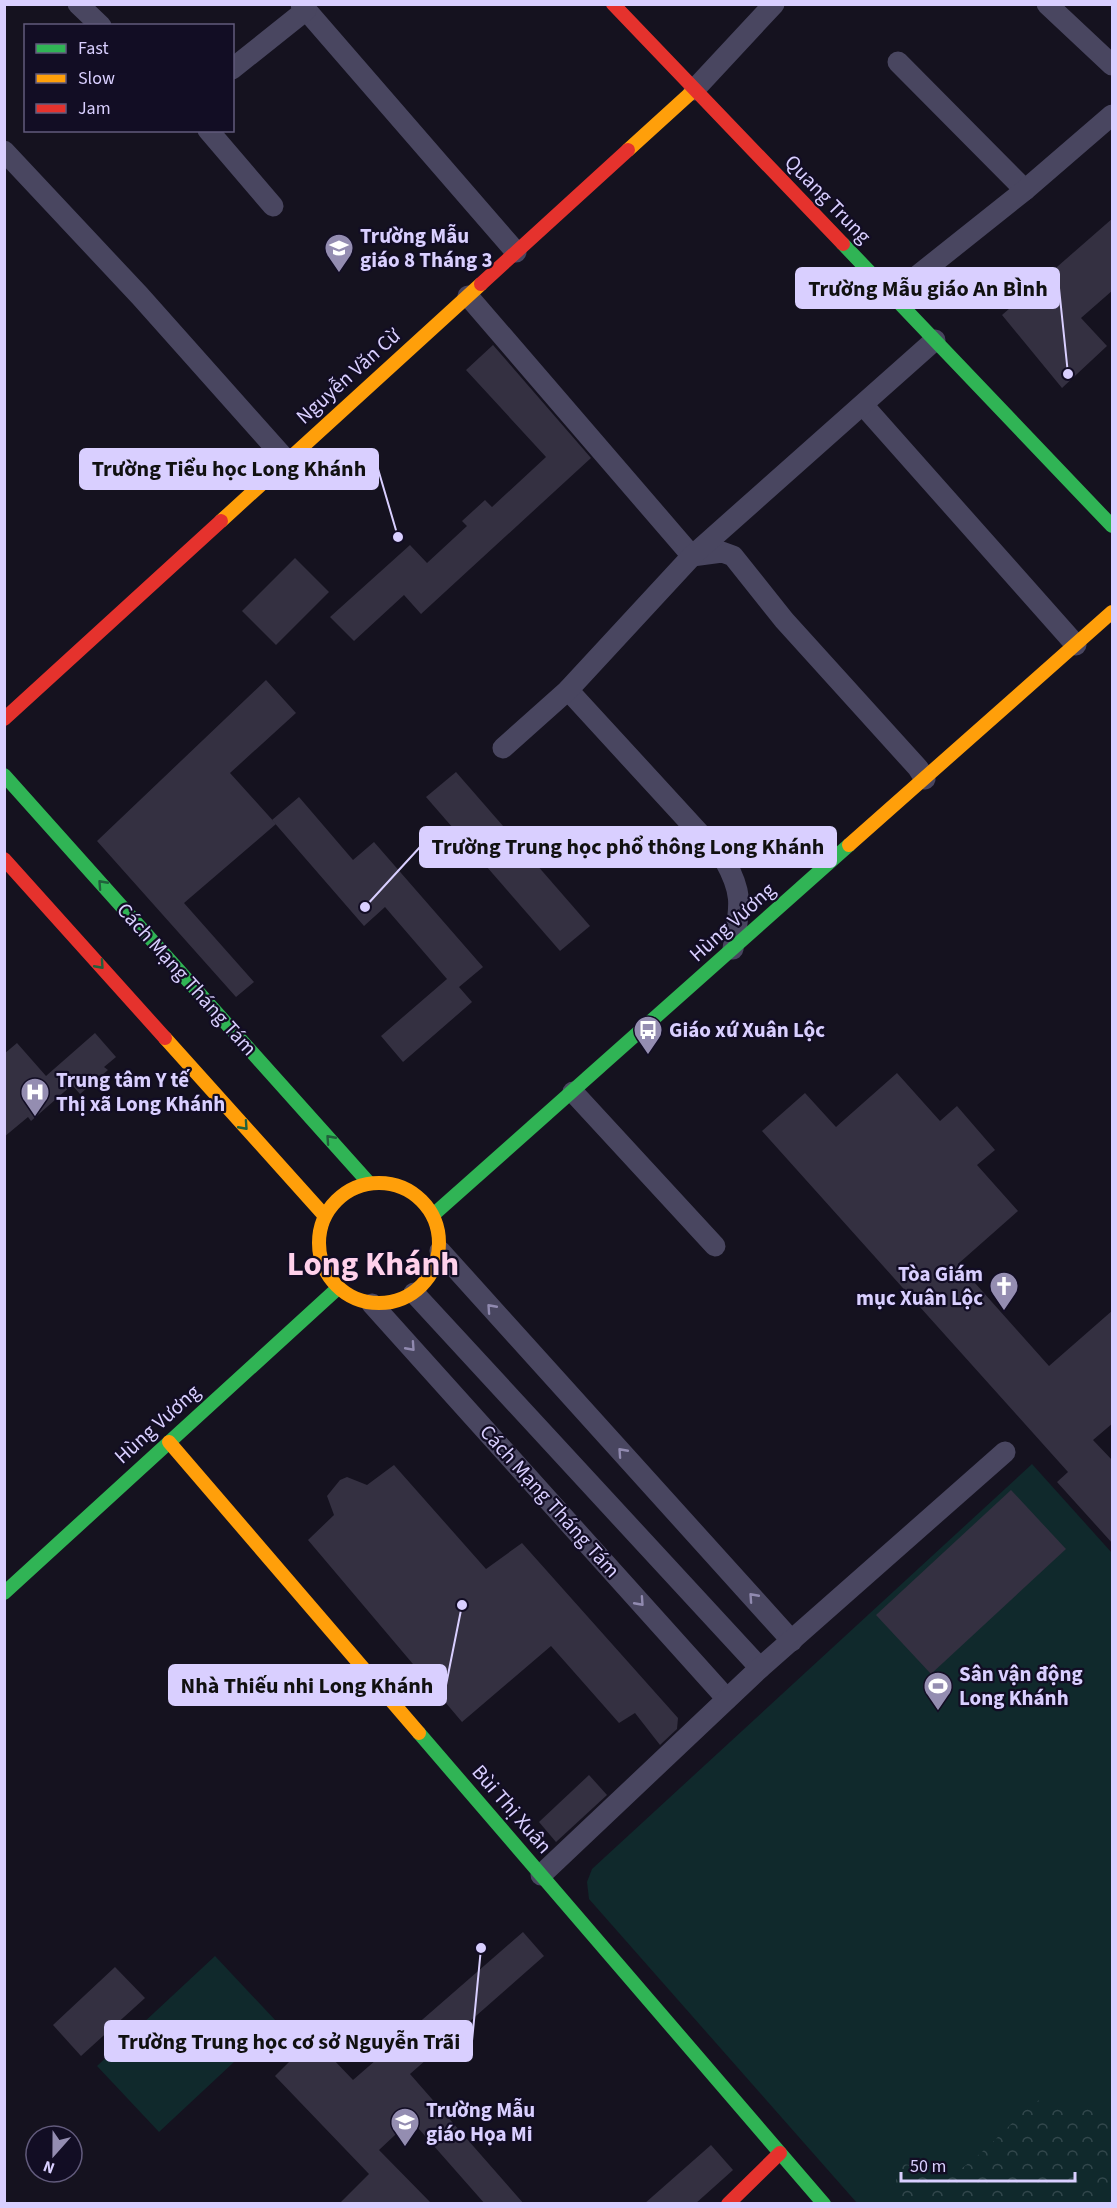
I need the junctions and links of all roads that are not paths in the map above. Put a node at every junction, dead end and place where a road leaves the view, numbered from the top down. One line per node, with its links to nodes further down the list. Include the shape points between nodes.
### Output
1 (78, 4): 6 (street)
2 (613, 4): 10 (street, Quang Trung)
3 (774, 4): 10 (street)
4 (1047, 4): 8 (street)
5 (303, 7): 9 (street); 16 (street)
6 (99, 24)
7 (898, 62): 14 (street)
8 (1113, 65)
9 (234, 67)
10 (694, 90): 16 (street, Nguyễn Văn Cừ); 18 (street, Quang Trung)
11 (1113, 115): 14 (street)
12 (210, 132): 15 (street)
13 (4, 151): 21 (street)
14 (1025, 190): 18 (street)
15 (273, 206)
16 (516, 252): 17 (street, Nguyễn Văn Cừ)
17 (468, 296): 21 (street, Nguyễn Văn Cừ); 23 (street)
18 (892, 296): 19 (street, Quang Trung)
19 (935, 340): 20 (street); 22 (street, Quang Trung)
20 (863, 405): 23 (street); 25 (street)
21 (287, 461): 27 (street, Nguyễn Văn Cừ)
22 (1113, 526)
23 (692, 556): 26 (street); 30 (street, via 722,552 733,556 784,620)
24 (1113, 612): 25 (street, Hùng Vương)
25 (1076, 645): 30 (street, Hùng Vương)
26 (568, 690): 28 (street); 32 (street, via 725,861 738,884)
27 (4, 719)
28 (503, 748)
29 (4, 775): 34 (street, Cách Mạng Tháng Tám, one-way to 29)
30 (925, 779): 32 (street, Hùng Vương)
31 (4, 859): 35 (street, one-way to 35)
32 (733, 949): 33 (street, Hùng Vương)
33 (573, 1092): 36 (street, Hùng Vương); 37 (street)
34 (369, 1183): 35 (street, via 343,1194); 36 (street, via 394,1184 417,1196)
35 (324, 1215): 39 (street, via 318,1241 323,1267)
36 (433, 1215): 38 (street)
37 (715, 1246)
38 (440, 1251): 40 (street, via 426,1282); 45 (street, one-way to 38)
39 (338, 1288): 41 (street, via 354,1299); 42 (street, Hùng Vương)
40 (414, 1293): 41 (street, via 401,1300); 46 (street, Cách Mạng Tháng Tám)
41 (372, 1304): 47 (street, Cách Mạng Tháng Tám, one-way to 47)
42 (169, 1442): 44 (street, Hùng Vương); 48 (street, Bùi Thị Xuân)
43 (1005, 1452): 45 (street)
44 (4, 1593)
45 (792, 1641): 46 (street)
46 (760, 1668): 47 (street)
47 (727, 1699): 48 (street)
48 (541, 1875): 49 (street, Bùi Thị Xuân)
49 (780, 2153): 50 (street); 51 (street, Bùi Thị Xuân)
50 (728, 2204)
51 (824, 2204)

